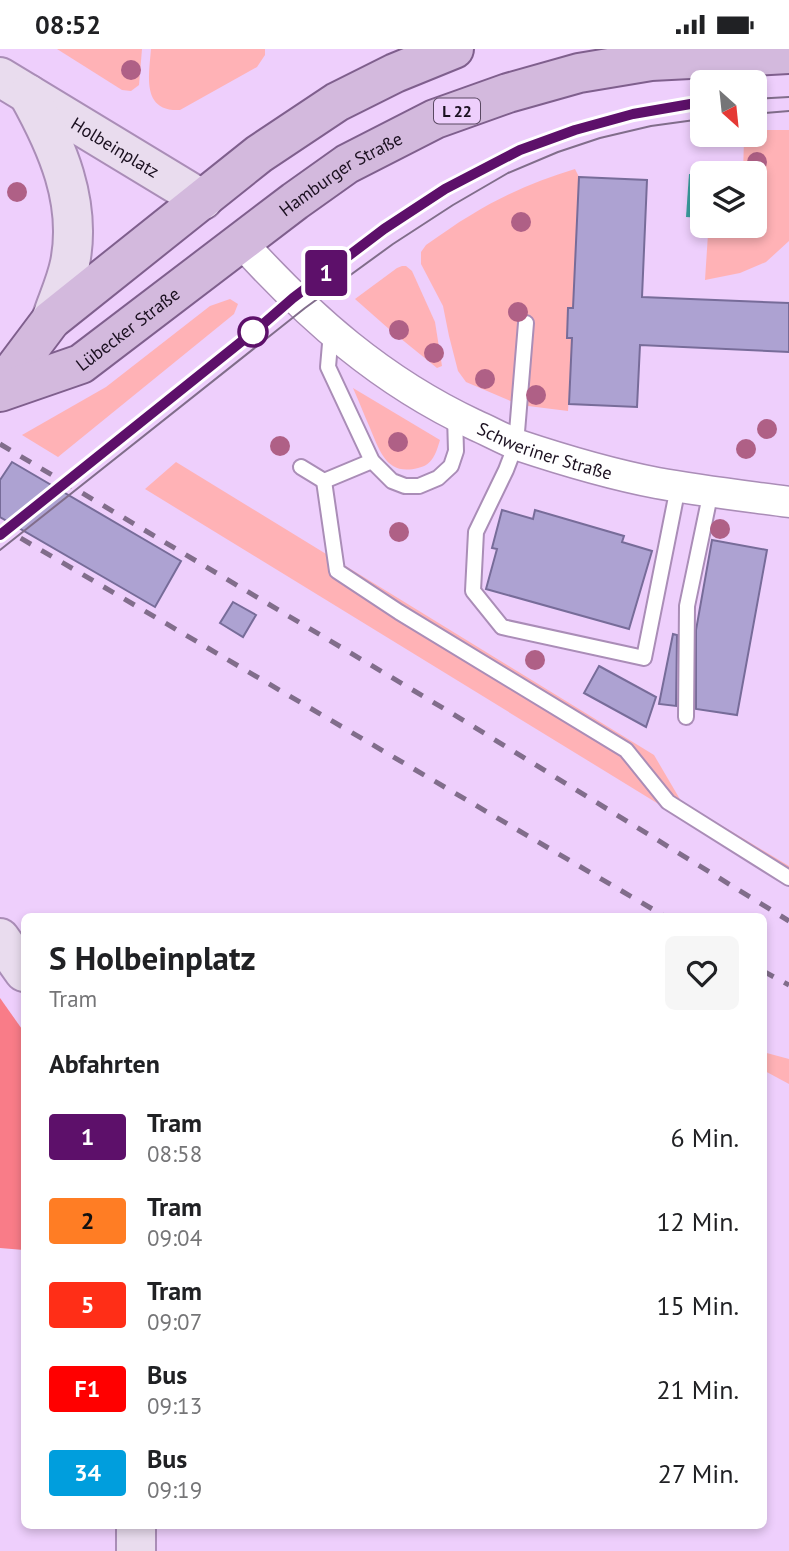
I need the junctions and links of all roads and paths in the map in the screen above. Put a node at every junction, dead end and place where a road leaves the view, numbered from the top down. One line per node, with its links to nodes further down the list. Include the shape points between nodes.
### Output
1 (454, 49): 4 (main road, L 22, via 337,102 259,154)
2 (789, 54): 5 (main road, Hamburger Straße / L 22, via 651,61 579,73 508,93 435,120 347,164)
3 (14, 85): 4 (street, Holbeinplatz); 6 (street, via 48,129 72,209 70,262)
4 (202, 200): 5 (main road); 6 (main road, Lübecker Straße / L 22)
5 (241, 241): 8 (street); 9 (main road, Lübecker Straße / L 22, via 80,364)
6 (51, 320): 9 (main road, Lübecker Straße / L 22)
7 (526, 323): 11 (lane)
8 (331, 331): 10 (street, Schweriner Straße, via 400,384); 12 (lane, via 328,367)
9 (0, 390)
10 (455, 415): 11 (street, Schweriner Straße); 12 (lane, via 456,451 451,466 438,478 405,486)
11 (516, 444): 15 (street, Schweriner Straße); 15 (lane, via 476,532 473,591 502,627 644,658)
12 (372, 461): 14 (lane)
13 (301, 467): 14 (lane)
14 (324, 481): 19 (lane, via 337,571 626,750 667,802)
15 (678, 487): 16 (street, Schweriner Straße)
16 (711, 491): 17 (street, Schweriner Straße); 18 (lane, via 687,606)
17 (789, 502)
18 (685, 717)
19 (789, 878)
20 (0, 938): 21 (street)
21 (21, 968)
22 (136, 1529): 23 (street)
23 (135, 1551)

